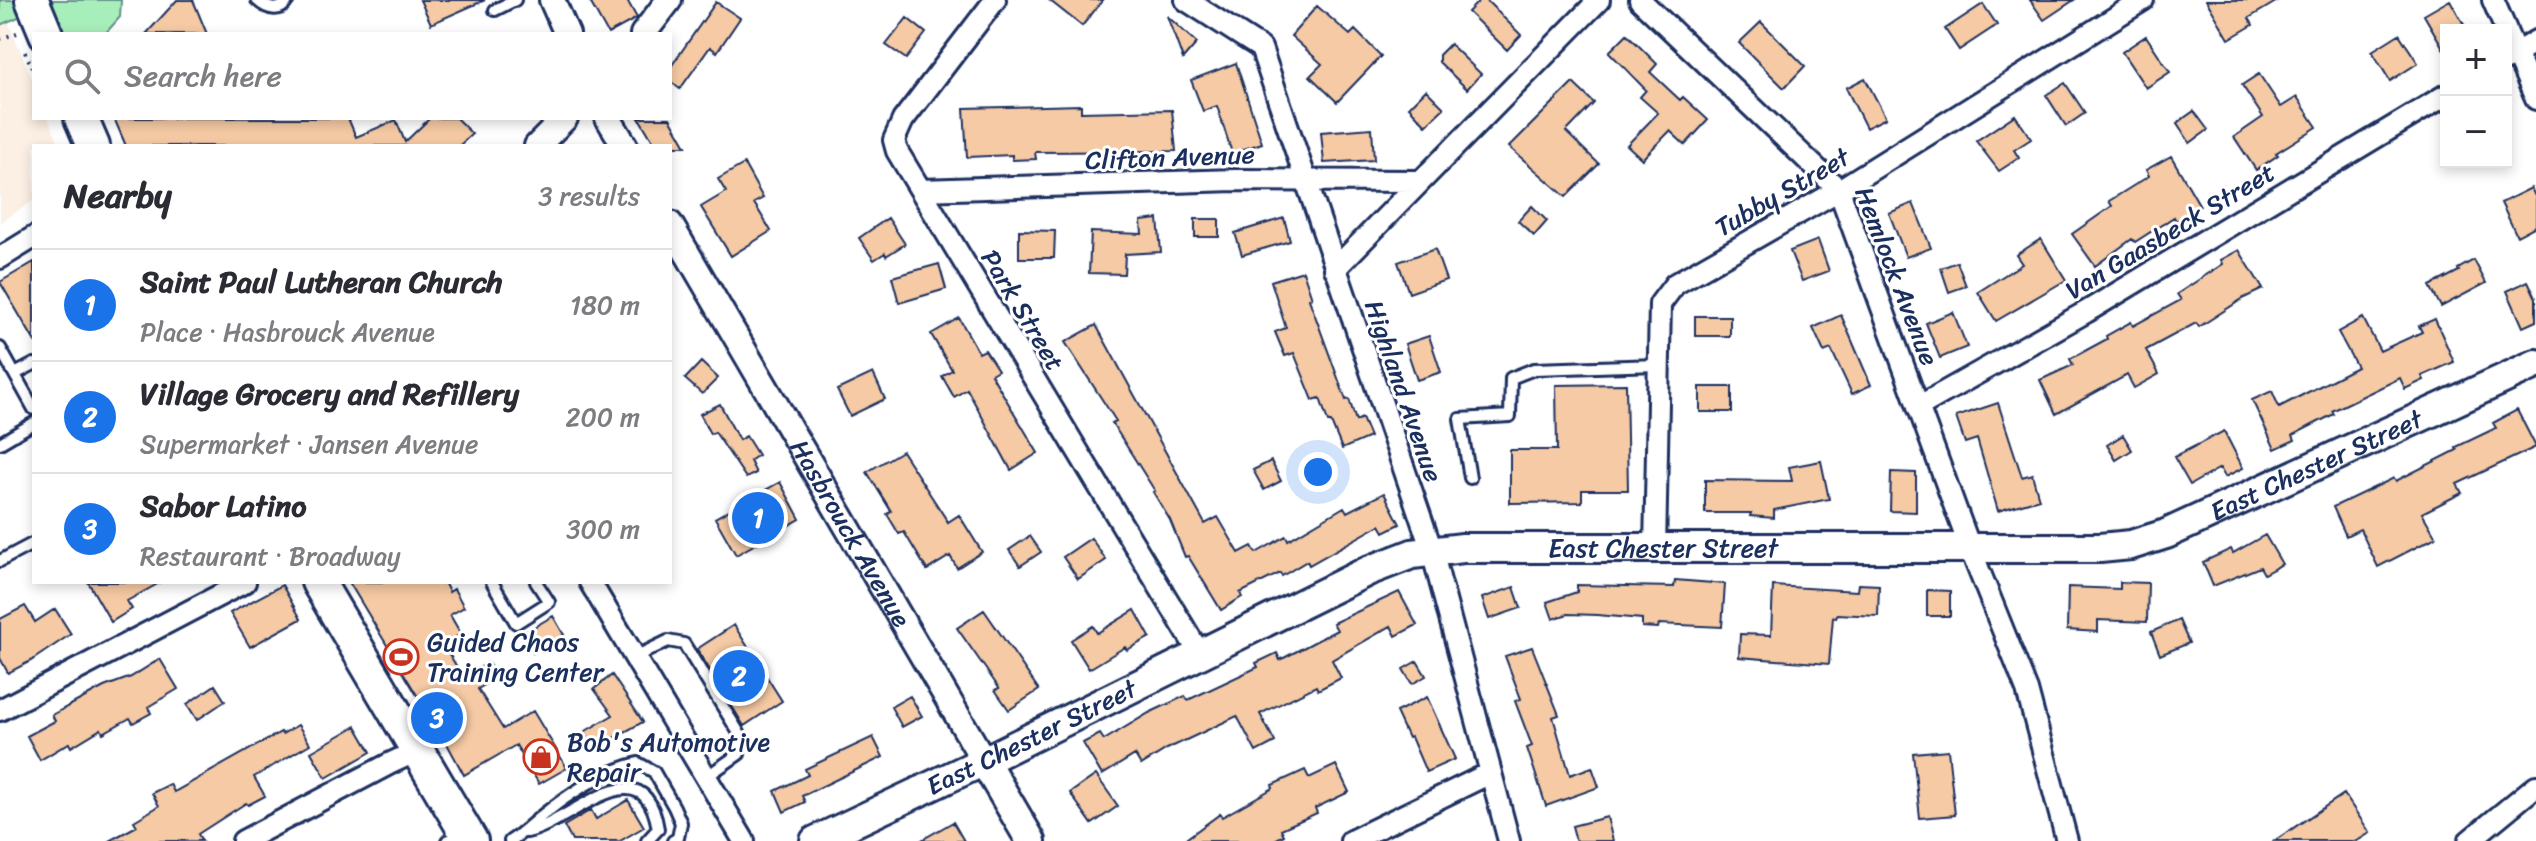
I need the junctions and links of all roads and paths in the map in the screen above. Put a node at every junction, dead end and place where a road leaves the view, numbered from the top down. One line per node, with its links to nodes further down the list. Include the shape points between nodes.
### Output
1 (32, 0): 15 (highway)
2 (257, 0): 3 (lane, via 276,10)
3 (288, 0)
4 (515, 0): 13 (lane)
5 (552, 0): 16 (street)
6 (669, 0): 17 (street)
7 (995, 0): 33 (street, Park Street, via 903,120 894,140)
8 (1186, 0): 31 (street, Highland Avenue, via 1261,48)
9 (1599, 0): 32 (street)
10 (1640, 0): 34 (street, Hemlock Avenue)
11 (2143, 0): 34 (street, Tubby Street)
12 (2493, 0): 14 (street)
13 (495, 10)
14 (2503, 24)
15 (45, 32)
16 (566, 32)
17 (645, 32)
18 (0, 39): 22 (path, via 17,33)
19 (2536, 41): 20 (street)
20 (2512, 55)
21 (2512, 58): 24 (street)
22 (32, 67)
23 (2444, 96): 45 (street, Van Gaasbeck Street)
24 (2536, 99)
25 (82, 120): 28 (highway)
26 (563, 120): 29 (street)
27 (609, 120): 30 (street)
28 (92, 144)
29 (539, 144)
30 (624, 144)
31 (1305, 180): 32 (street, Clifton Avenue); 33 (street, Clifton Avenue); 38 (street, Highland Avenue)
32 (1421, 181): 38 (street)
33 (921, 190): 59 (street, Park Street)
34 (1839, 190): 42 (street, Tubby Street, via 1675,284 1660,304); 45 (street, Hemlock Avenue)
35 (672, 227): 63 (street, Hasbrouck Avenue)
36 (32, 238): 37 (street)
37 (0, 258)
38 (1335, 269): 52 (street, Highland Avenue)
39 (0, 348): 43 (lane)
40 (2536, 364): 50 (main road, East Chester Street, via 2155,538 2100,548)
41 (32, 365): 43 (lane)
42 (1658, 365): 48 (lane, via 1534,369 1511,378 1510,416 1460,419); 51 (street, Tubby Street)
43 (15, 374): 44 (lane)
44 (32, 405)
45 (1918, 407): 50 (street, Hemlock Avenue)
46 (32, 424): 47 (lane)
47 (0, 443)
48 (1470, 478)
49 (32, 544): 53 (lane)
50 (1970, 548): 51 (main road, East Chester Street); 78 (street, Hemlock Avenue, via 2027,690)
51 (1655, 549): 52 (main road, East Chester Street)
52 (1432, 551): 59 (main road, East Chester Street, via 1368,571); 64 (street, Highland Avenue)
53 (0, 561)
54 (241, 584): 61 (street)
55 (319, 584): 62 (highway)
56 (493, 584): 57 (lane, via 516,623 549,602)
57 (537, 584)
58 (591, 584): 60 (street)
59 (1200, 654): 63 (main road, East Chester Street)
60 (635, 657): 65 (street); 65 (lane, via 668,641 684,644 739,733 739,754)
61 (0, 710)
62 (417, 751): 68 (highway); 69 (street)
63 (984, 761): 74 (main road, East Chester Street); 75 (main road, Hasbrouck Avenue)
64 (1490, 773): 76 (street); 77 (street, Highland Avenue)
65 (706, 777): 73 (street)
66 (2536, 786): 79 (street)
67 (524, 832): 70 (lane); 71 (lane, via 542,829 624,787 644,796 655,816 658,829); 72 (lane, via 600,776 638,763 654,772 674,807 681,823)
68 (461, 838)
69 (243, 841)
70 (510, 841)
71 (647, 841)
72 (673, 841)
73 (744, 841)
74 (815, 841)
75 (1031, 841)
76 (1351, 841)
77 (1509, 841)
78 (2067, 841)
79 (2469, 841)

